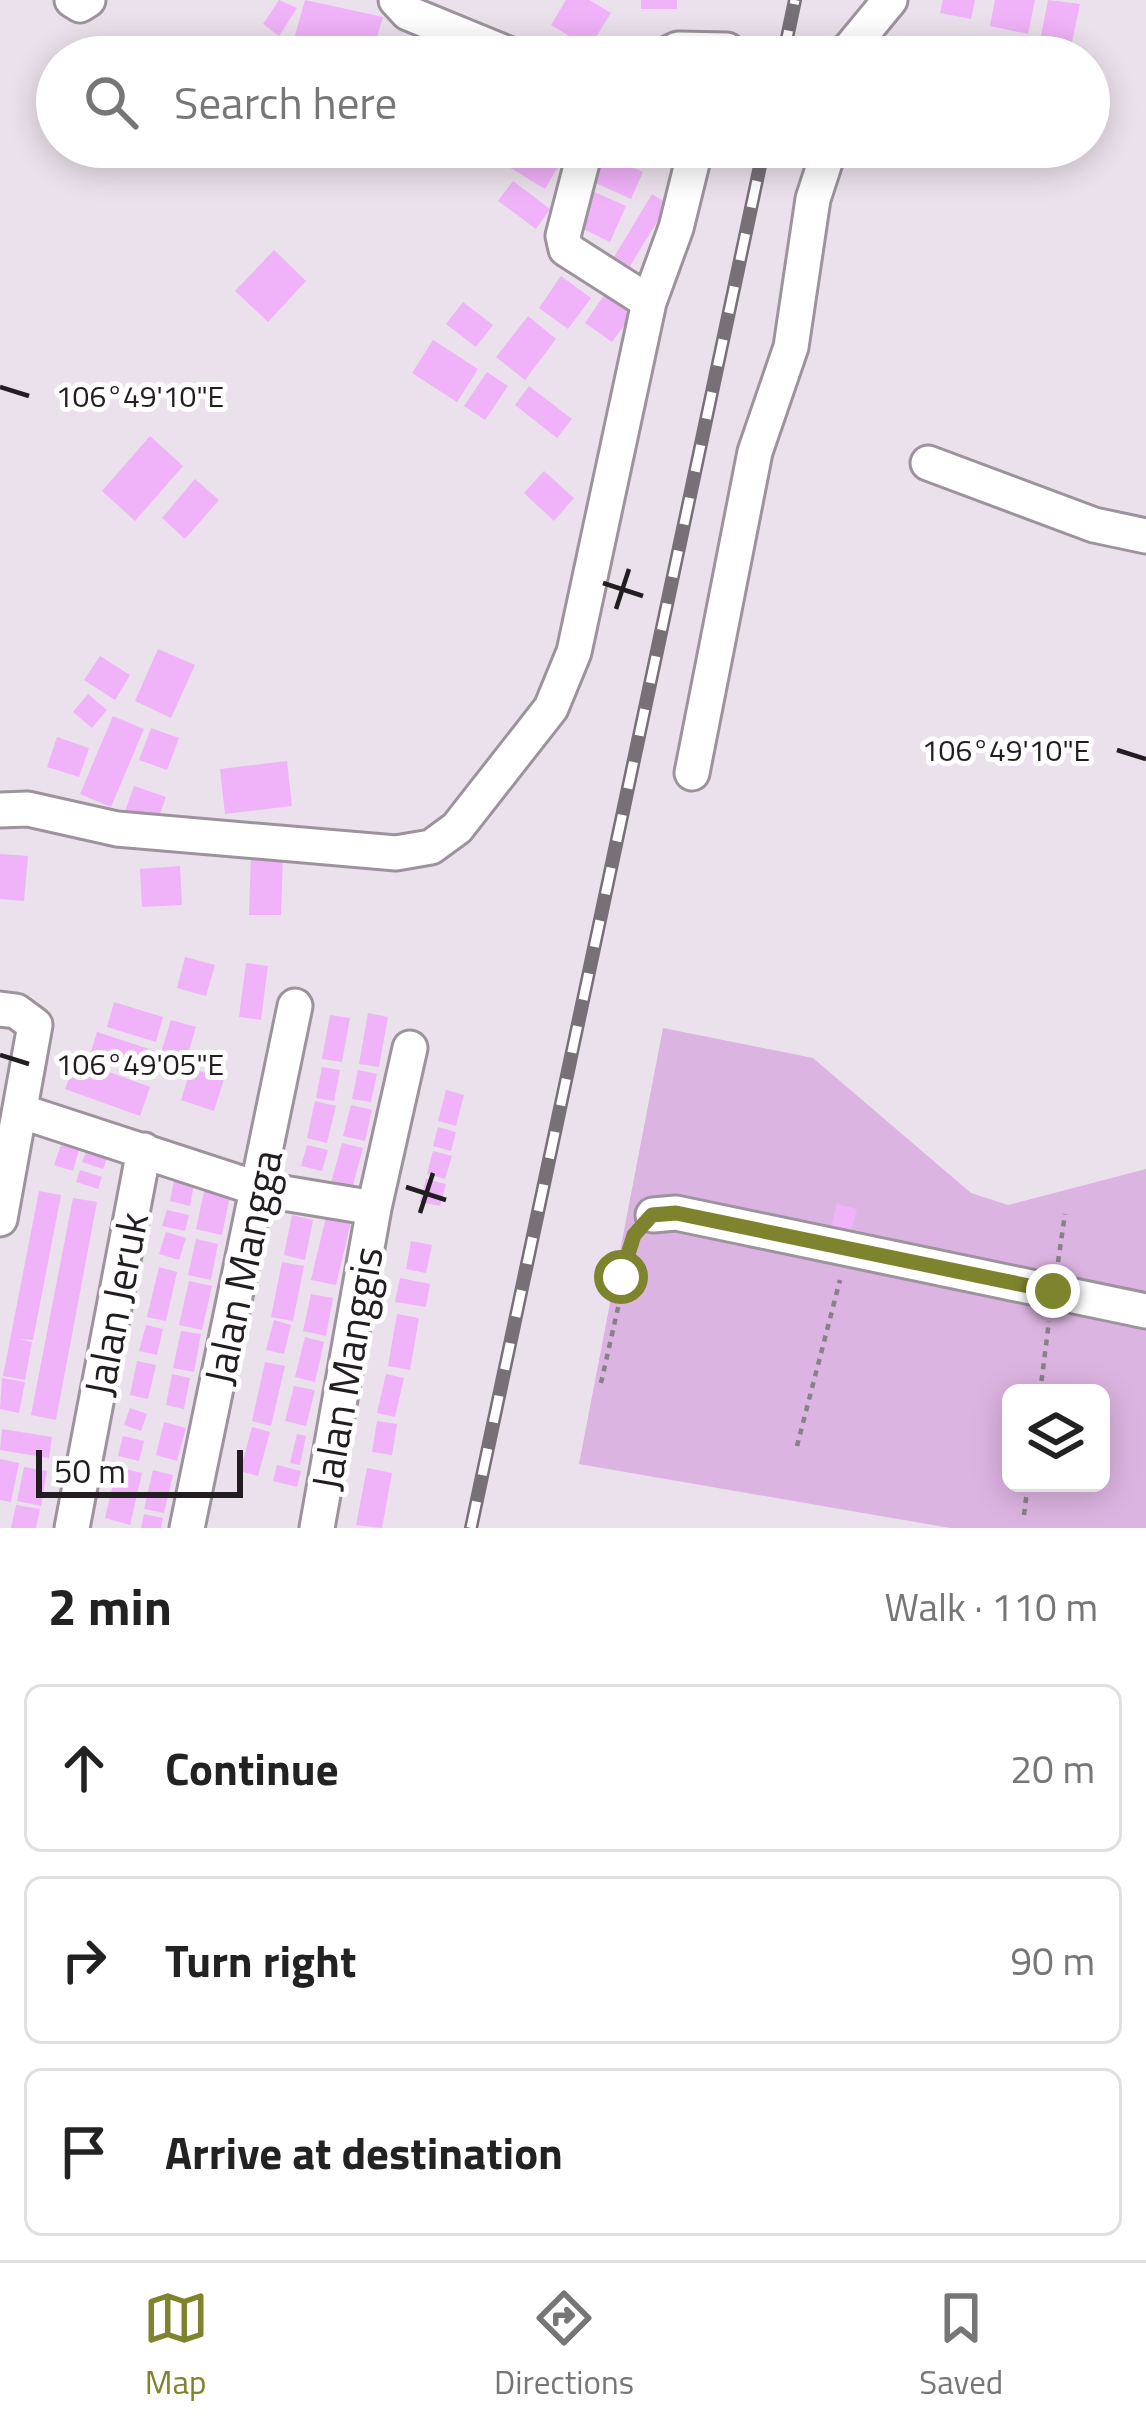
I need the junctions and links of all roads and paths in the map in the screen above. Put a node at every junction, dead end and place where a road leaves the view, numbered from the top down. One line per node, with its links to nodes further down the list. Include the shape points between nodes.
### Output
1 (72, 0): 2 (street)
2 (88, 0)
3 (396, 0): 5 (street)
4 (890, 0): 6 (street)
5 (464, 36)
6 (860, 36)
7 (581, 168): 10 (street, via 566,249)
8 (691, 168): 10 (street)
9 (823, 168): 13 (street, via 791,346 755,452)
10 (649, 302): 14 (street, via 574,652 551,708 457,828 431,848 396,854 117,830)
11 (928, 463): 12 (street, via 1094,525)
12 (1146, 536)
13 (692, 773)
14 (0, 810)
15 (295, 1006): 20 (street, Jalan Mangga)
16 (0, 1010): 18 (street, via 35,1025)
17 (410, 1048): 21 (street, Jalan Manggis)
18 (20, 1111): 19 (street, Jalan Jeruk); 23 (street)
19 (144, 1150): 20 (street, Jalan Jeruk); 30 (street, Jalan Jeruk)
20 (259, 1189): 21 (street, Jalan Jeruk); 31 (street, Jalan Mangga)
21 (374, 1208): 32 (street, Jalan Manggis)
22 (652, 1215): 24 (street); 26 (path, via 634,1235)
23 (0, 1219)
24 (849, 1245): 25 (street); 27 (path)
25 (1146, 1311)
26 (601, 1383)
27 (797, 1446)
28 (1027, 1492): 29 (path)
29 (1024, 1515)
30 (72, 1528)
31 (187, 1528)
32 (317, 1528)

